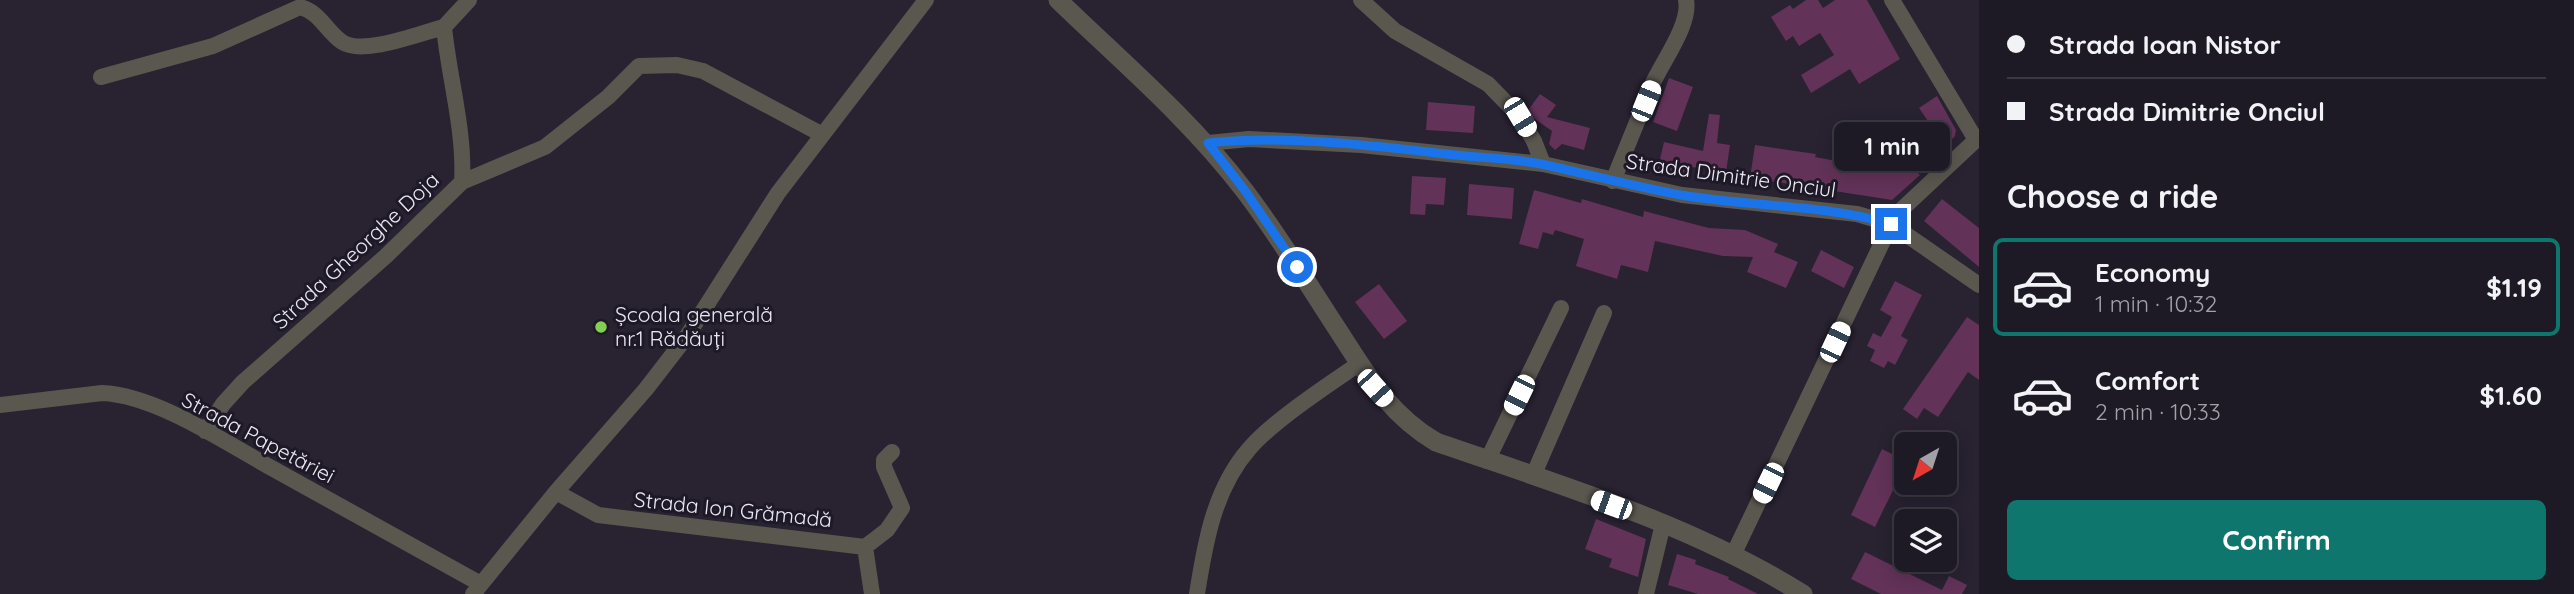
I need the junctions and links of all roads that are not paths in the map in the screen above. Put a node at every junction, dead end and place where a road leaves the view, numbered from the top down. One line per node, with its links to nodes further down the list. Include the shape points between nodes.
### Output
1 (469, 0): 7 (street)
2 (926, 0): 9 (street)
3 (1058, 0): 11 (street)
4 (1361, 0): 12 (street, via 1395,31 1488,84 1520,117)
5 (1686, 0): 13 (street, via 1681,28)
6 (1892, 0): 10 (street)
7 (444, 27): 8 (street, via 376,46 354,46 343,42 310,9 300,7 214,46); 14 (street, Strada Gheorghe Doja, via 463,157)
8 (101, 77)
9 (821, 134): 14 (street, via 703,71 677,65 639,66 545,147); 25 (street, via 687,336)
10 (1978, 139): 15 (street)
11 (1208, 143): 12 (street, Strada Dimitrie Onciul, via 1249,139 1361,145); 19 (street)
12 (1543, 164): 13 (street, Strada Dimitrie Onciul)
13 (1613, 181): 15 (street, Strada Dimitrie Onciul, via 1734,202 1857,214)
14 (462, 182): 21 (street, Strada Gheorghe Doja, via 243,382)
15 (1891, 224): 16 (street, Strada Dimitrie Onciul); 28 (street)
16 (1979, 285)
17 (1561, 308): 23 (street)
18 (1604, 313): 24 (street)
19 (1360, 363): 23 (street, via 1403,419 1436,442); 31 (street, via 1249,449 1214,512)
20 (0, 405): 21 (street, Strada Papetăriei, via 119,393)
21 (205, 431): 29 (street, Strada Papetăriei)
22 (892, 452): 27 (street, via 884,467 902,508 887,530)
23 (1487, 461): 24 (street)
24 (1533, 476): 26 (street)
25 (556, 492): 27 (street, Strada Ion Grămadă, via 598,515); 29 (street)
26 (1663, 524): 28 (street); 32 (street)
27 (865, 547): 30 (street)
28 (1734, 553): 33 (street)
29 (476, 589)
30 (872, 594)
31 (1197, 594)
32 (1646, 594)
33 (1802, 594)

